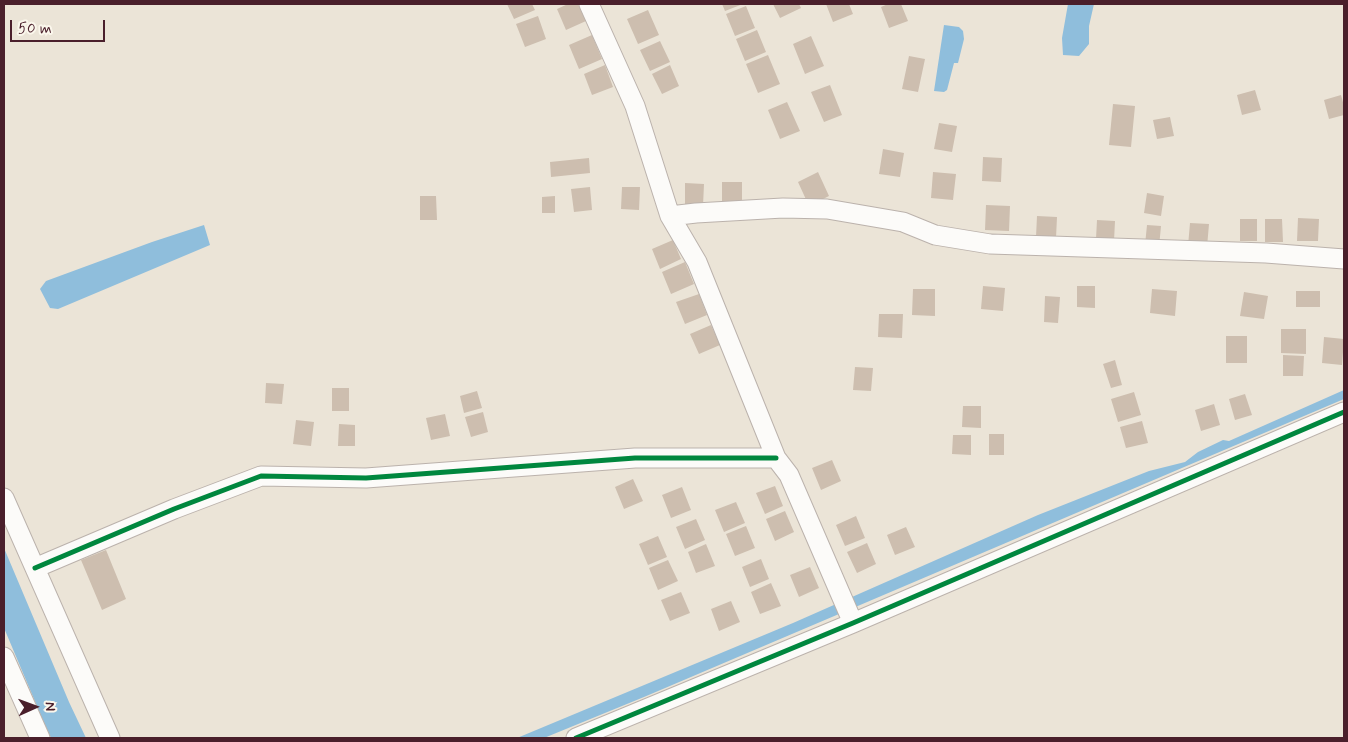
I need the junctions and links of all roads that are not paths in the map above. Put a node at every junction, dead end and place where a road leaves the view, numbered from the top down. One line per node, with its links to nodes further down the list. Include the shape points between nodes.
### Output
1 (589, 4): 2 (street, via 635,106)
2 (670, 216): 3 (street, via 783,208 826,210 904,222 936,235 990,244 1266,253); 5 (street, via 698,262)
3 (1344, 259)
4 (1344, 412): 8 (street)
5 (776, 458): 7 (street, via 635,458 366,478 261,476); 8 (street, via 789,475)
6 (4, 498): 7 (street)
7 (35, 568): 11 (street)
8 (848, 612): 12 (street)
9 (4, 657): 10 (street)
10 (40, 738)
11 (110, 738)
12 (576, 738)

